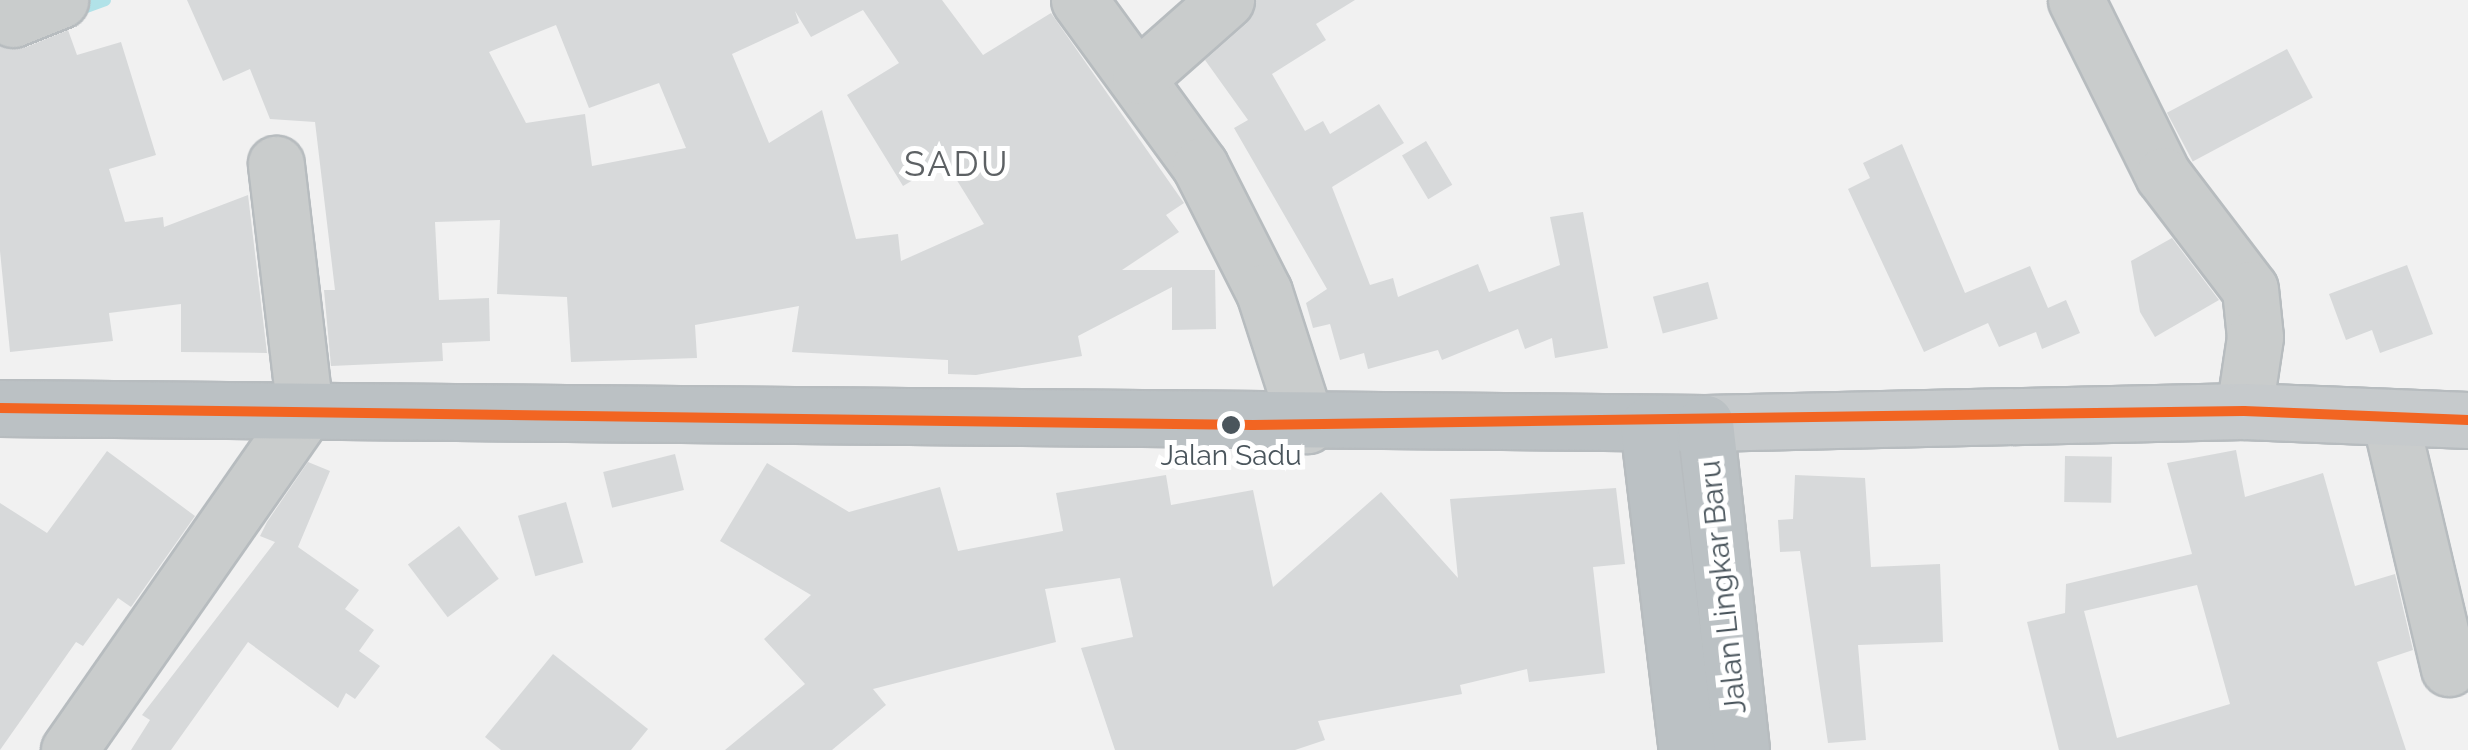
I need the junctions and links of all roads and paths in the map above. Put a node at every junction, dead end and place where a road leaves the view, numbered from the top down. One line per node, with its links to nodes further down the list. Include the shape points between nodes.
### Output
1 (1078, 0): 4 (street)
2 (1226, 0): 4 (street)
3 (2076, 0): 7 (street, via 2163,175 2250,289 2255,337)
4 (1140, 76): 12 (street, via 1200,166 1264,292)
5 (276, 164): 8 (street)
6 (0, 408): 8 (highway)
7 (2244, 411): 9 (main road); 11 (main road)
8 (304, 412): 12 (highway); 15 (street)
9 (2390, 419): 10 (main road); 14 (street)
10 (2468, 420)
11 (1704, 424): 13 (highway); 17 (highway, Jalan Lingkar Baru)
12 (1307, 425): 13 (highway)
13 (1648, 425): 16 (highway, Jalan Lingkar Baru)
14 (2449, 668)
15 (69, 750)
16 (1687, 750)
17 (1741, 750)

